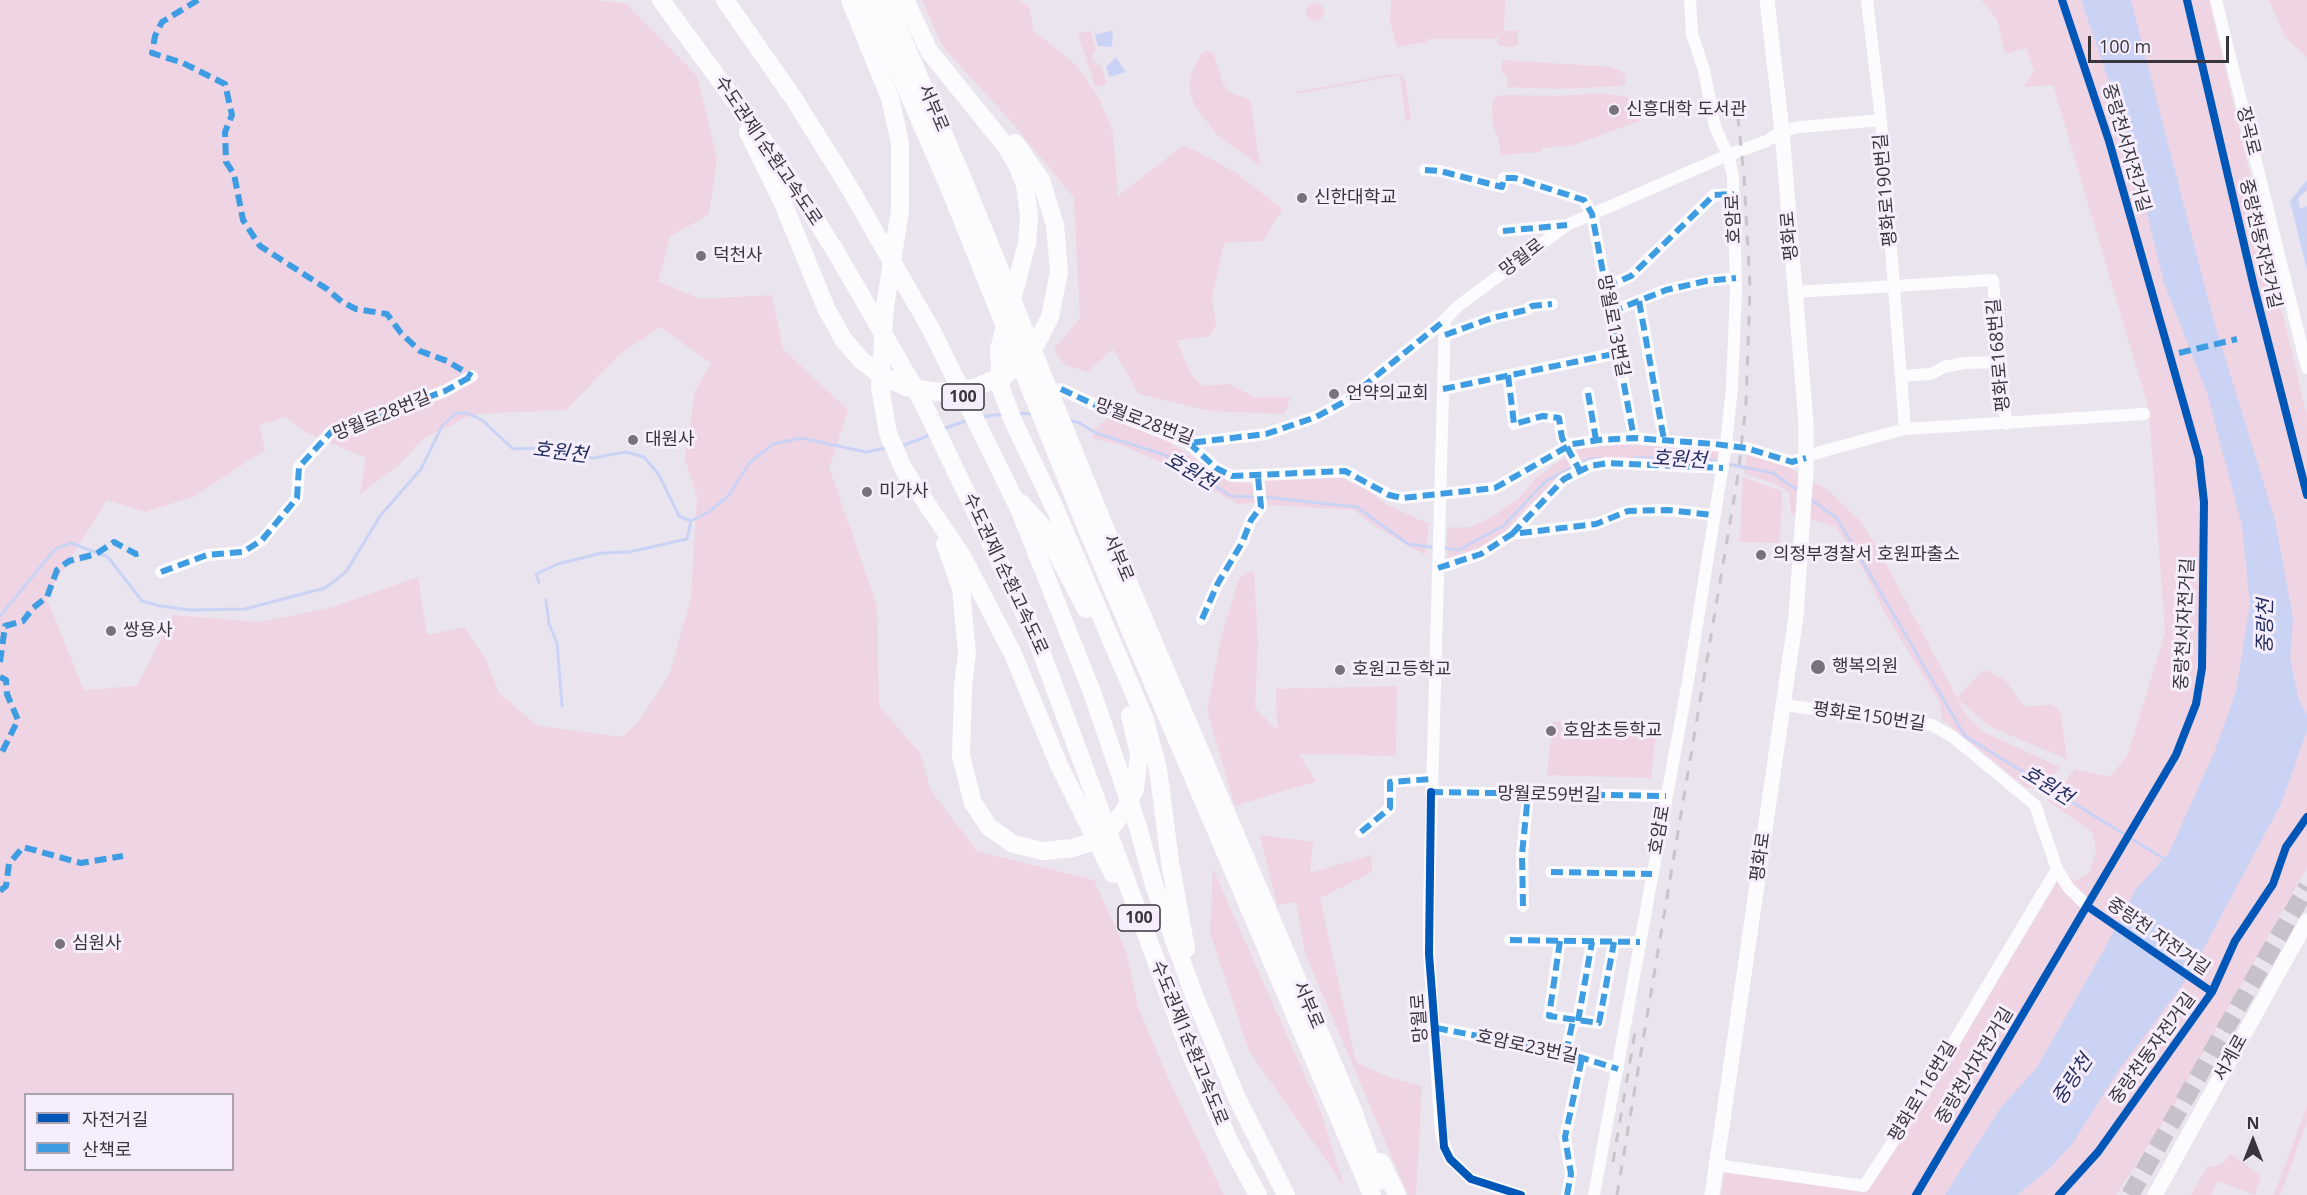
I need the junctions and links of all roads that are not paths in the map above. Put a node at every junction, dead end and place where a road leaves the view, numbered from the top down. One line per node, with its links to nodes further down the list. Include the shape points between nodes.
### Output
1 (661, 0): 12 (highway, 수도권제1순환고속도로 / 100)
2 (724, 0): 53 (highway, 수도권제1순환고속도로 / 100, via 794,99 846,182 932,331)
3 (850, 0): 58 (highway, via 897,121 902,176 885,307 880,387 888,433 904,470)
4 (868, 0): 29 (highway, 서부로)
5 (886, 0): 29 (highway, 서부로)
6 (905, 0): 11 (highway, via 929,51)
7 (1690, 0): 15 (street, 호암로, via 1692,34 1704,70 1715,127)
8 (1767, 0): 14 (main road, 평화로)
9 (1867, 0): 13 (street)
10 (2216, 0): 33 (street, 장곡로)
11 (960, 90): 12 (highway, via 1018,147 1041,180 1056,225 1059,272 1046,328 1031,351 1006,374 980,387 958,391 906,387 872,369 843,339); 79 (highway, via 1005,145 1027,192 1029,216 1022,268 999,349 1001,389 1144,717 1158,769)
12 (729, 91): 78 (highway, 수도권제1순환고속도로 / 100, via 777,159 922,401 1035,635)
13 (1881, 120): 14 (street, 평화로190번길); 22 (street, 평화로190번길)
14 (1782, 131): 15 (street, 망월로, via 1767,141); 24 (main road, 평화로)
15 (1728, 155): 17 (street, 호암로); 18 (street, 망월로)
16 (1425, 170): 18 (street, via 1502,187 1504,178 1515,178 1584,200)
17 (1734, 194): 21 (street, 호암로); 23 (street, via 1714,195 1631,276)
18 (1592, 214): 19 (street, 망월로); 23 (street, 망월로13번길)
19 (1567, 225): 20 (street); 28 (street, 망월로)
20 (1503, 231)
21 (1736, 278): 25 (street, via 1678,287); 47 (street, 호암로)
22 (1894, 286): 24 (street, 평화로168번길); 32 (street, 평화로168번길, via 1993,280); 36 (street, 평화로190번길)
23 (1606, 287): 27 (street, 망월로13번길)
24 (1795, 292): 49 (main road, 평화로)
25 (1639, 301): 27 (street); 45 (street)
26 (1552, 304): 30 (street, via 1532,306)
27 (1611, 312): 31 (street, 망월로13번길)
28 (1445, 320): 30 (street); 46 (street, 망월로28번길, via 1344,402 1316,417 1266,434)
29 (1017, 334): 56 (highway, 서부로)
30 (1445, 335): 37 (street)
31 (1618, 353): 34 (street); 43 (street, 망월로13번길)
32 (2000, 362): 36 (street, via 1965,363 1931,374); 41 (street, 평화로168번길)
33 (2307, 368)
34 (1508, 375): 37 (street); 48 (street, via 1514,424 1543,416 1559,418)
35 (472, 376): 60 (street, 망월로28번길, via 445,391 331,432 299,467 297,498 262,540 243,552 207,555)
36 (1901, 376): 42 (street, 평화로190번길)
37 (1443, 388): 54 (street)
38 (1061, 389): 46 (street, 망월로28번길)
39 (1588, 393): 44 (street)
40 (2144, 414): 41 (street)
41 (2006, 424): 42 (street, 평화로168번길)
42 (1905, 429): 49 (street, 평화로168번길, via 1820,452)
43 (1634, 438): 44 (street); 45 (street)
44 (1596, 440): 48 (street)
45 (1664, 440): 47 (street)
46 (1189, 443): 52 (street, via 1224,472)
47 (1726, 445): 49 (street); 50 (street, 호암로)
48 (1567, 446): 51 (street); 54 (street, via 1495,488)
49 (1806, 465): 62 (main road, 평화로, via 1797,616)
50 (1723, 466): 51 (street, via 1608,464); 55 (street, 호암로)
51 (1580, 471): 57 (street, via 1556,486)
52 (1258, 477): 54 (street, via 1339,471 1395,497); 61 (street, via 1261,507)
53 (1006, 486): 58 (highway, via 1043,527 1090,618 1133,722 1139,754 1136,789 1112,827 1095,842 1043,851 1013,844 990,827 973,803 961,756 968,654 961,588); 79 (highway, 수도권제1순환고속도로 / 100, via 1020,511 1092,692)
54 (1440, 493): 59 (street, 망월로)
55 (1714, 515): 57 (street, via 1628,511 1596,524); 65 (street, 호암로)
56 (1094, 524): 85 (highway, 서부로); 86 (highway, 서부로)
57 (1512, 534): 59 (street, via 1481,554)
58 (950, 546): 78 (highway, via 1013,654 1058,763)
59 (1438, 568): 63 (street, 망월로)
60 (161, 572)
61 (1202, 619)
62 (1784, 705): 67 (street, 평화로150번길, via 1932,725 1953,737 2035,805); 87 (main road, 평화로)
63 (1432, 786): 64 (street, 망월로59번길); 66 (street, 망월로59번길, via 1390,782 1389,808); 81 (street, 망월로, via 1429,954)
64 (1528, 795): 65 (street, 망월로59번길); 70 (street, via 1522,854)
65 (1666, 796): 69 (street, 호암로)
66 (1361, 832)
67 (2057, 868): 71 (street, via 2068,887); 87 (street, 평화로116번길, via 1864,1186)
68 (1551, 872): 69 (street)
69 (1652, 874): 77 (street, 호암로)
70 (1523, 906)
71 (2087, 906)
72 (2307, 921): 98 (main road, 서계로)
73 (1510, 940): 74 (street)
74 (1560, 941): 75 (street); 80 (street, via 1549,1016)
75 (1592, 942): 76 (street); 80 (street)
76 (1614, 942): 77 (street); 80 (street, via 1599,1023)
77 (1640, 942): 84 (street, 호암로)
78 (1148, 944): 88 (highway, 수도권제1순환고속도로 / 100, via 1209,1097)
79 (1194, 995): 89 (highway, 수도권제1순환고속도로 / 100, via 1236,1096)
80 (1575, 1021): 82 (street)
81 (1436, 1028): 82 (street, 호암로23번길); 94 (street, 망월로, via 1441,1127 1447,1153 1471,1179)
82 (1566, 1053): 83 (street, 호암로23번길)
83 (1582, 1058): 84 (street, 호암로23번길); 95 (street, via 1565,1137 1570,1174)
84 (1618, 1069): 96 (street, 호암로)
85 (1327, 1095): 90 (highway); 91 (highway)
86 (1354, 1113): 92 (highway); 93 (highway)
87 (1716, 1165): 97 (main road, 평화로)
88 (1258, 1195)
89 (1286, 1195)
90 (1360, 1195)
91 (1372, 1195)
92 (1384, 1195)
93 (1397, 1195)
94 (1521, 1195)
95 (1567, 1195)
96 (1594, 1195)
97 (1712, 1195)
98 (2155, 1195)

